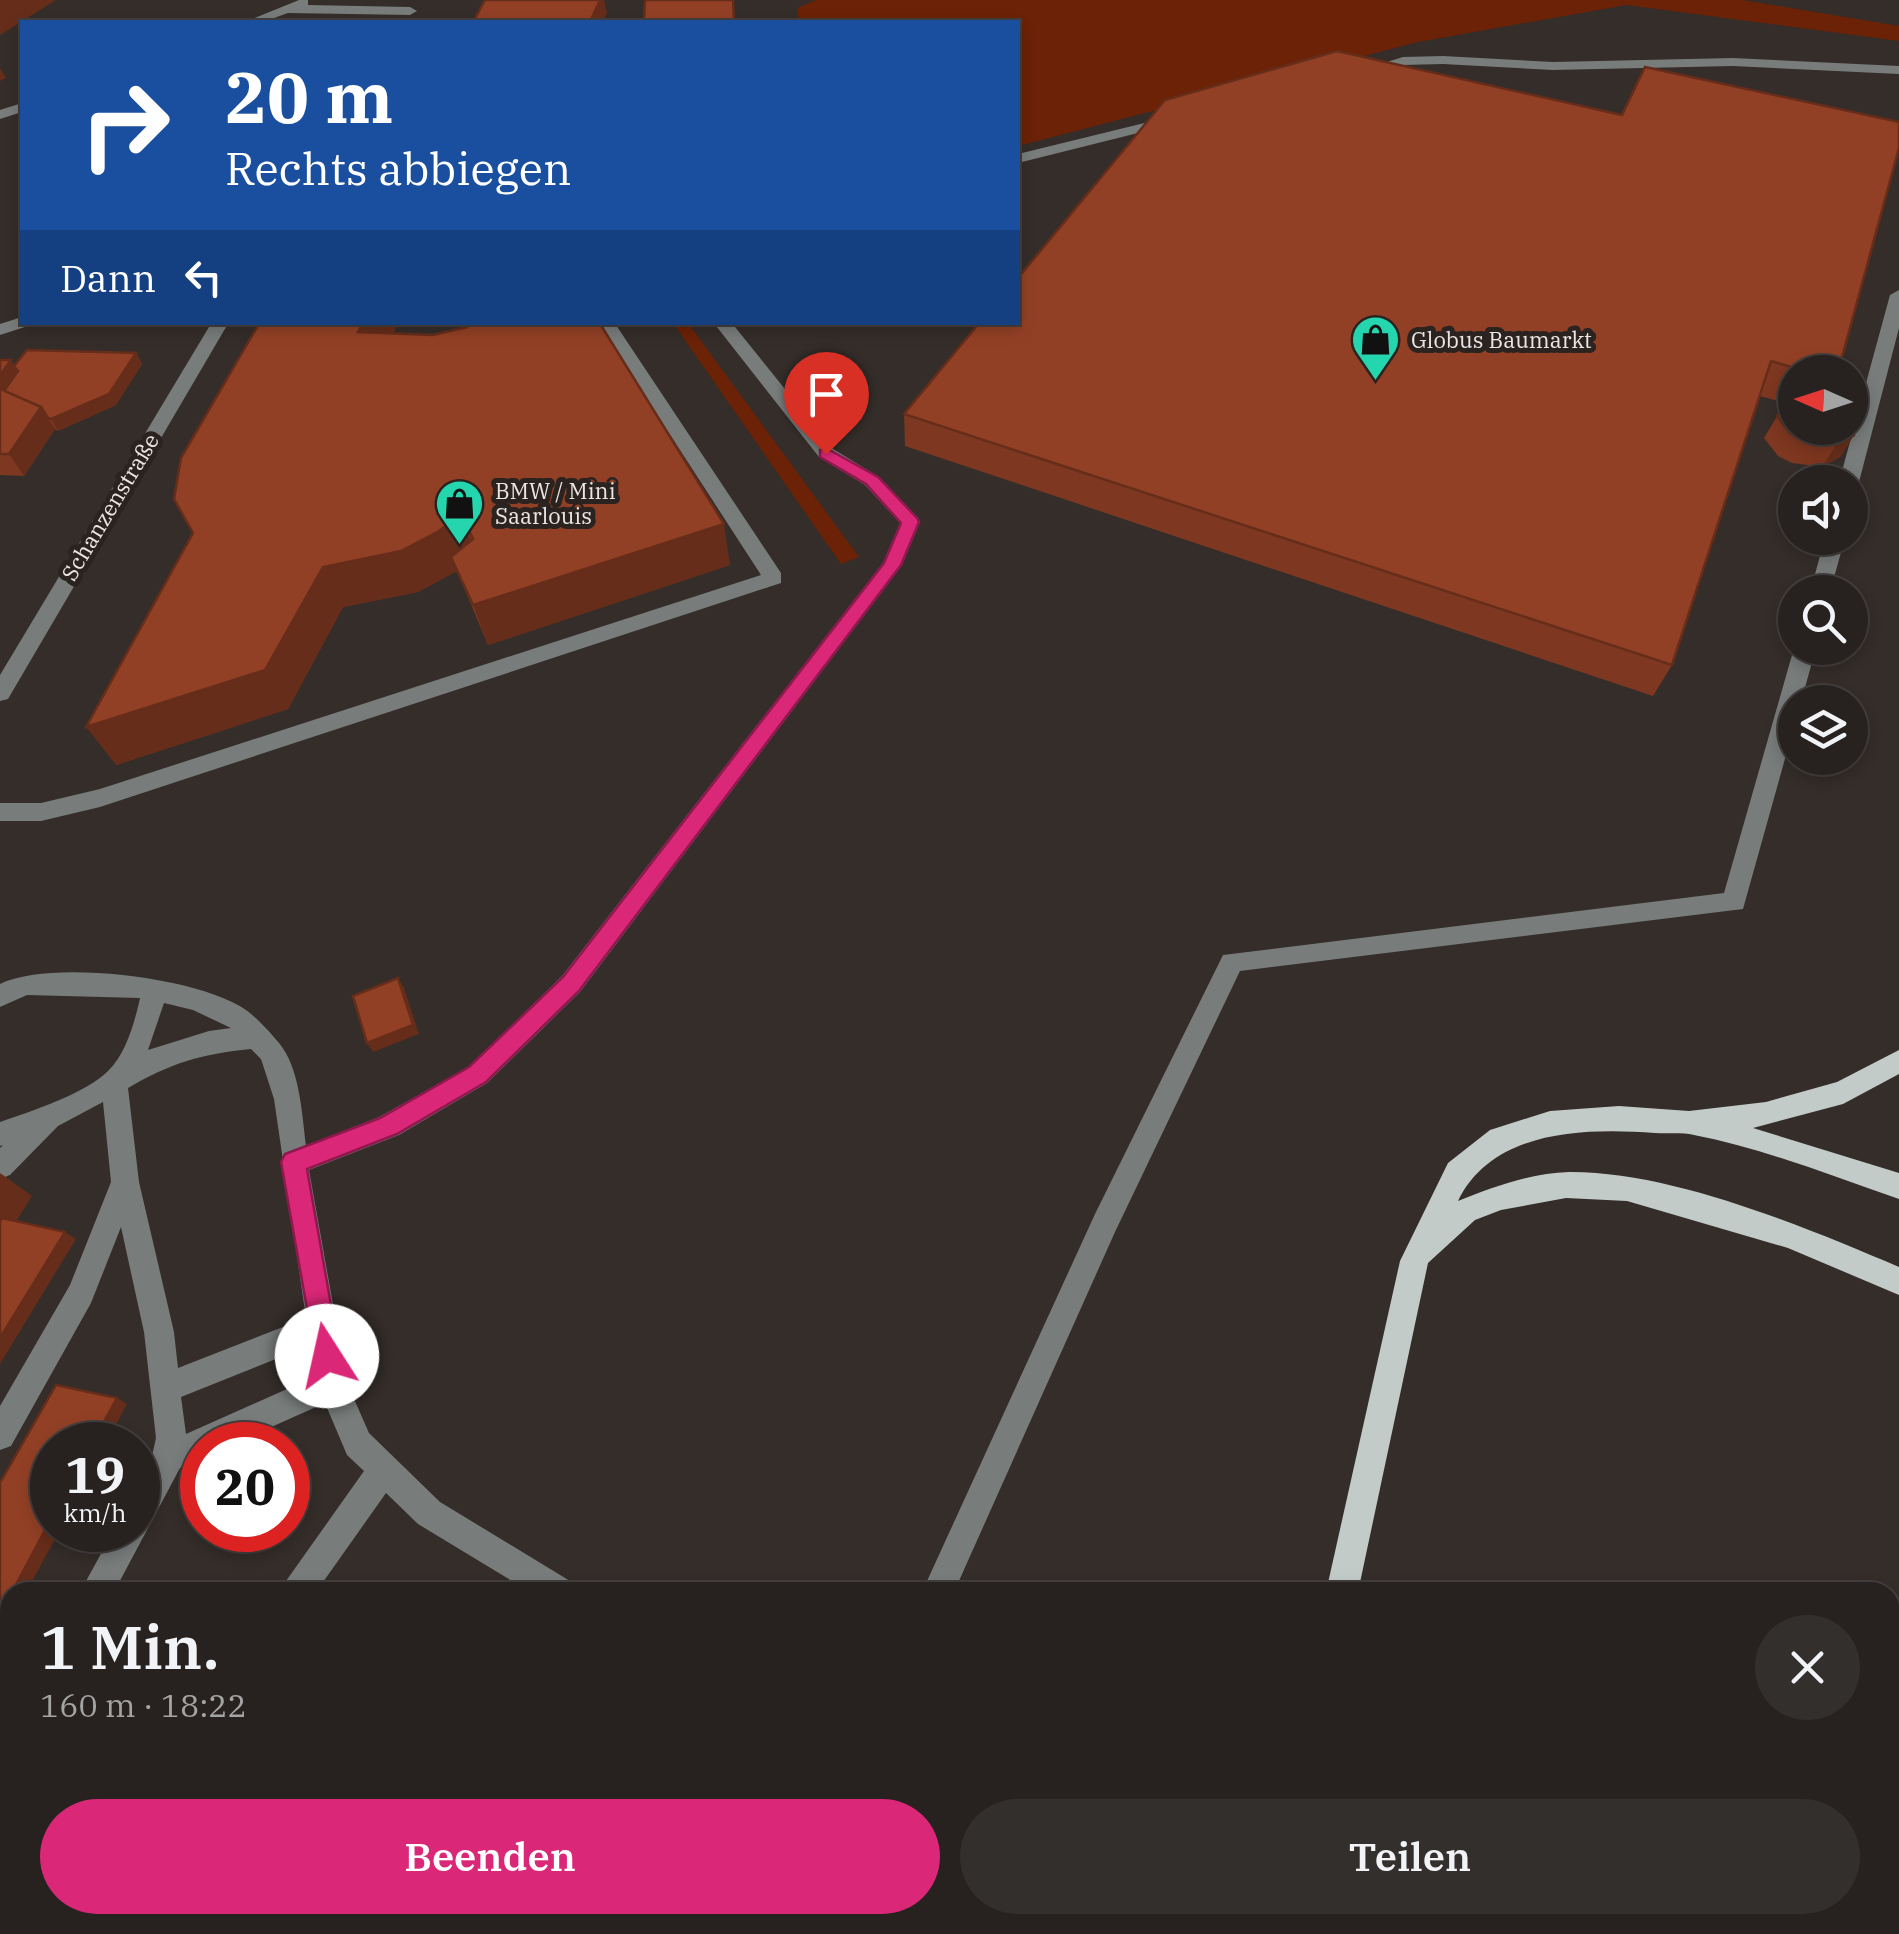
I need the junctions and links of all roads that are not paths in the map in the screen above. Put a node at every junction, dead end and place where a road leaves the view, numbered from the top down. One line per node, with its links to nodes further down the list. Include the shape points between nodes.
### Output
1 (310, 0): 2 (street)
2 (288, 10): 3 (street); 4 (street)
3 (410, 11)
4 (258, 20)
5 (1899, 70): 6 (street, via 1443,60)
6 (1345, 76)
7 (1191, 115): 8 (street)
8 (1020, 158)
9 (1899, 295): 13 (street)
10 (219, 325): 15 (street, Schanzenstraße)
11 (607, 325): 16 (street, via 774,578 100,798 41,812)
12 (723, 325): 27 (street, via 826,454 872,480 910,522 892,565 571,984 478,1075 389,1126)
13 (1854, 465)
14 (1801, 665): 44 (street, via 1734,902 1232,962)
15 (0, 693)
16 (0, 812)
17 (0, 970): 18 (street)
18 (24, 984): 19 (street); 20 (street)
19 (154, 990): 21 (street, via 236,1017); 23 (street, via 149,1023)
20 (0, 996)
21 (256, 1037): 23 (street, via 162,1055); 27 (street, via 272,1053 287,1099)
22 (1899, 1061): 25 (main road, via 1843,1092 1766,1114)
23 (114, 1085): 24 (street); 29 (street)
24 (53, 1116): 26 (street); 28 (street)
25 (1690, 1123): 30 (main road); 31 (main road, via 1567,1122 1500,1139 1458,1172)
26 (0, 1134)
27 (294, 1162): 33 (street)
28 (0, 1166)
29 (124, 1182): 35 (street); 36 (street, via 81,1293)
30 (1899, 1186)
31 (1414, 1261): 32 (main road, via 1465,1211 1566,1185 1627,1188 1720,1213); 45 (main road)
32 (1899, 1280)
33 (322, 1327): 34 (street); 35 (street)
34 (332, 1384): 37 (street); 38 (street, via 358,1444)
35 (166, 1388): 37 (street)
36 (0, 1435)
37 (169, 1457): 39 (street)
38 (384, 1470): 42 (street); 43 (street)
39 (160, 1475)
40 (119, 1552): 41 (street)
41 (102, 1582)
42 (305, 1582)
43 (516, 1582)
44 (943, 1582)
45 (1344, 1582)

